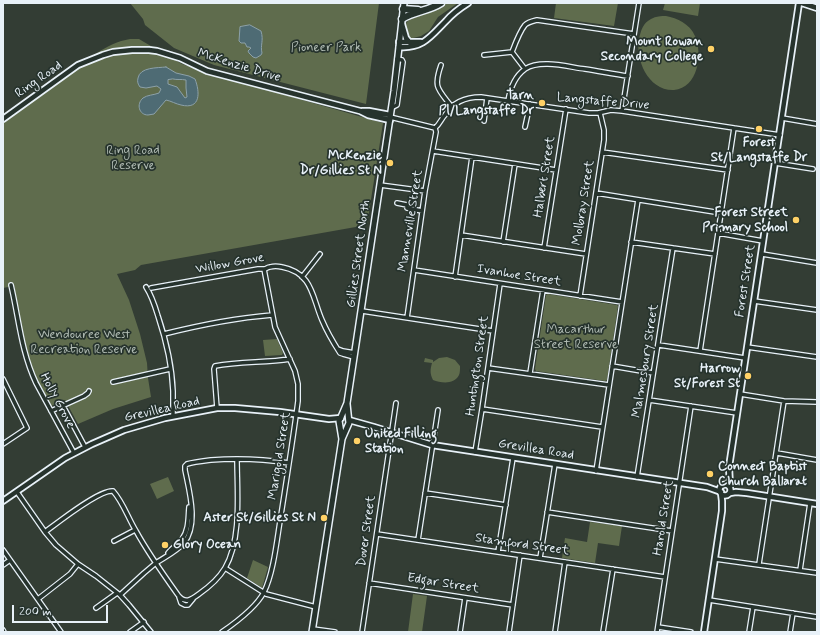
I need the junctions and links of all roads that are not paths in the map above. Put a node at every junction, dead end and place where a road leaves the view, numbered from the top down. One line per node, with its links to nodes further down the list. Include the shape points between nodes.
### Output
1 (441, 3): 5 (highway, via 422,10); 7 (highway, via 409,15)
2 (468, 3): 9 (street, via 451,15)
3 (639, 3): 8 (street)
4 (801, 3): 6 (street); 30 (street, Forest Street)
5 (403, 6): 7 (main road, Gillies Street North)
6 (817, 8)
7 (402, 21): 10 (street, via 406,38); 11 (main road, Gillies Street North)
8 (634, 34): 12 (street, via 537,20 526,24 522,29); 20 (street)
9 (427, 40): 10 (street); 11 (street, via 415,46 406,47)
10 (410, 43): 11 (street)
11 (399, 44): 15 (main road, Gillies Street North)
12 (512, 52): 13 (street); 19 (street)
13 (484, 55)
14 (404, 56): 17 (street, Gillies Street North)
15 (397, 59): 17 (street); 25 (main road, Gillies Street North)
16 (88, 61): 29 (street, McKenzie Drive, via 124,50 157,51 208,71 368,115); 31 (street, Ring Road, via 68,72)
17 (403, 62): 25 (street, Gillies Street North, via 397,105)
18 (441, 65): 24 (street, via 437,75 437,86)
19 (525, 69): 20 (street, via 552,64); 22 (street, via 513,82)
20 (628, 76): 27 (street)
21 (487, 98): 22 (street, Langstaffe Drive); 24 (street, Langstaffe Drive, via 465,99); 32 (street)
22 (508, 101): 23 (street, Langstaffe Drive)
23 (530, 104): 26 (street, Langstaffe Drive); 34 (street)
24 (452, 107): 35 (street, Langstaffe Drive)
25 (391, 108): 29 (main road, Gillies Street North)
26 (566, 109): 28 (street, Langstaffe Drive); 44 (street, Halbert Street)
27 (622, 111): 28 (street, Langstaffe Drive, via 610,110); 36 (street, Langstaffe Drive)
28 (600, 113): 39 (street, Molbray Street, via 604,132)
29 (390, 118): 35 (street); 46 (main road, Gillies Street North)
30 (782, 118): 33 (street); 37 (street, Forest Street)
31 (3, 119)
32 (484, 121)
33 (817, 124)
34 (525, 127)
35 (436, 128): 38 (street, Manneville Street)
36 (734, 128): 37 (street, Langstaffe Drive); 45 (street)
37 (780, 135): 41 (street, Forest Street)
38 (433, 151): 40 (street); 47 (street, Manneville Street)
39 (602, 152): 45 (street); 48 (street, Molbray Street)
40 (472, 157): 42 (street); 54 (street)
41 (775, 163): 43 (street); 55 (street, Forest Street)
42 (515, 164): 44 (street); 56 (street)
43 (813, 169)
44 (556, 170): 58 (street, Halbert Street)
45 (728, 170): 52 (street)
46 (380, 185): 47 (street); 75 (main road, Gillies Street North)
47 (425, 191): 51 (street, Manneville Street)
48 (596, 193): 49 (street); 61 (street, Molbray Street)
49 (638, 200): 52 (street); 57 (street)
50 (397, 203): 51 (street, via 407,205 407,208)
51 (422, 210): 66 (street, Manneville Street)
52 (721, 213): 53 (street)
53 (718, 233): 55 (street); 62 (street)
54 (461, 235): 56 (street); 68 (street)
55 (763, 241): 63 (street, Forest Street)
56 (503, 242): 58 (street)
57 (632, 242): 59 (street); 74 (street)
58 (544, 248): 61 (street)
59 (673, 248): 62 (street); 81 (street, Malmesbury Street)
60 (320, 254): 67 (street)
61 (586, 254): 72 (street, Molbray Street)
62 (715, 254): 83 (street)
63 (762, 254): 64 (street); 73 (street, Forest Street)
64 (817, 263)
65 (264, 269): 67 (street, Willow Grove, via 271,266 282,267); 77 (street, Marigold Street); 80 (street, Willow Grove, via 149,288)
66 (414, 270): 68 (street, Ivanhoe Street); 78 (street, Manneville Street)
67 (302, 277): 84 (street, Willow Grove, via 312,290 323,324 341,354)
68 (455, 277): 69 (street, Ivanhoe Street)
69 (500, 284): 71 (street, Ivanhoe Street); 79 (street, Huntington Street)
70 (11, 285): 108 (street, Holly Grove, via 28,365)
71 (543, 290): 72 (street, Ivanhoe Street); 91 (street)
72 (580, 296): 74 (street, Ivanhoe Street)
73 (754, 301): 76 (street); 82 (street, Forest Street)
74 (622, 302): 88 (street)
75 (362, 310): 78 (street); 84 (main road, Gillies Street North)
76 (817, 310)
77 (272, 315): 80 (street, via 226,320); 87 (street, Marigold Street, via 277,333)
78 (407, 318): 79 (street)
79 (493, 331): 89 (street, Huntington Street)
80 (164, 334): 90 (street)
81 (658, 345): 83 (street); 92 (street, Malmesbury Street)
82 (747, 347): 85 (street); 86 (street, Forest Street)
83 (700, 351): 86 (street)
84 (355, 355): 101 (main road, Gillies Street North)
85 (817, 357)
86 (745, 358): 97 (street, Forest Street)
87 (290, 359): 105 (street, via 215,366); 110 (street, Marigold Street, via 298,384)
88 (612, 366): 92 (street); 95 (street)
89 (488, 368): 91 (street); 106 (street, Huntington Street)
90 (170, 369): 94 (street); 111 (street)
91 (530, 373): 95 (street)
92 (653, 373): 98 (street, Malmesbury Street)
93 (3, 379): 117 (street, via 27,428)
94 (113, 382)
95 (609, 385): 114 (street)
96 (89, 391): 103 (street)
97 (740, 394): 99 (street); 109 (street, Forest Street)
98 (649, 400): 104 (street); 130 (street, Malmesbury Street)
99 (784, 401): 100 (street); 122 (street)
100 (817, 402)
101 (347, 403): 112 (main road, Gillies Street North); 113 (main road, Gillies Street North)
102 (396, 403): 115 (street, Dover Street)
103 (63, 406): 108 (street); 119 (street, Holly Grove)
104 (691, 406): 109 (street); 131 (street, Harold Street)
105 (217, 408): 110 (street, Grevillea Road); 111 (street, Grevillea Road)
106 (482, 409): 114 (street); 120 (street, Huntington Street)
107 (438, 410): 118 (street)
108 (51, 411): 121 (street, Holly Grove)
109 (737, 413): 128 (street, Forest Street)
110 (296, 414): 112 (street, Grevillea Road); 126 (street, Marigold Street)
111 (173, 416): 119 (street, Grevillea Road, via 124,430)
112 (340, 421): 113 (main road, via 346,417); 113 (main road, via 343,427); 116 (main road)
113 (348, 422): 115 (street, Grevillea Road); 116 (main road)
114 (602, 427): 129 (street)
115 (392, 432): 118 (street, Grevillea Road); 150 (street, Dover Street)
116 (342, 439): 178 (main road)
117 (3, 444)
118 (432, 445): 120 (street, Grevillea Road); 136 (street)
119 (85, 447): 121 (street, Grevillea Road)
120 (475, 452): 123 (street, Grevillea Road)
121 (74, 453): 135 (street, Grevillea Road)
122 (776, 453): 125 (street); 140 (street)
123 (513, 458): 127 (street, Grevillea Road); 144 (street)
124 (237, 459): 126 (street); 160 (street, via 189,463 186,466 190,500 187,528 180,542); 164 (street, via 237,526)
125 (817, 460)
126 (289, 463): 170 (street, Marigold Street, via 274,555)
127 (555, 464): 129 (street, Grevillea Road); 146 (street)
128 (729, 468): 132 (street); 134 (street)
129 (596, 470): 130 (street, Grevillea Road)
130 (638, 477): 131 (street, Grevillea Road)
131 (680, 483): 133 (street, Grevillea Road); 148 (street, Harold Street)
132 (722, 485): 133 (street, Grevillea Road); 134 (street, Grevillea Road); 137 (street)
133 (707, 487): 137 (street, Grevillea Road)
134 (730, 487): 138 (street, Grevillea Road); 139 (street)
135 (17, 492): 141 (street, Grevillea Road); 149 (street)
136 (425, 493): 144 (street); 151 (street)
137 (721, 493): 139 (street, Grevillea Road); 145 (street)
138 (747, 493): 139 (street, Grevillea Road); 140 (street, Grevillea Road)
139 (729, 494): 145 (street)
140 (770, 496): 142 (street, Grevillea Road); 162 (street)
141 (3, 501)
142 (810, 502): 143 (street, Grevillea Road); 166 (street)
143 (817, 504)
144 (506, 505): 154 (street)
145 (722, 511): 157 (street)
146 (547, 512): 148 (street); 156 (street)
147 (135, 530): 149 (street, via 112,490 93,498); 152 (street); 160 (street)
148 (672, 531): 168 (street, Harold Street)
149 (45, 532): 161 (street)
150 (377, 534): 151 (street, Stamford Street); 169 (street, Dover Street)
151 (418, 540): 154 (street, Stamford Street)
152 (114, 541)
153 (3, 550): 158 (street)
154 (498, 552): 155 (street, Stamford Street)
155 (520, 555): 156 (street, Stamford Street); 177 (street)
156 (540, 558): 159 (street, Stamford Street)
157 (715, 559): 162 (street); 176 (street)
158 (10, 560): 163 (street); 175 (street)
159 (565, 562): 165 (street, Stamford Street); 194 (street)
160 (156, 563): 171 (street); 172 (street)
161 (78, 564): 171 (street); 175 (street, via 70,574)
162 (759, 564): 166 (street)
163 (3, 565)
164 (225, 568): 170 (street); 173 (street, via 212,583)
165 (613, 569): 168 (street, Stamford Street); 195 (street)
166 (800, 570): 167 (street)
167 (817, 573)
168 (665, 577): 184 (street, Harold Street)
169 (369, 583): 174 (street, Edgar Street); 191 (street, Dover Street)
170 (264, 593): 178 (street); 189 (street, Marigold Street, via 239,620)
171 (118, 594): 180 (street); 183 (street)
172 (178, 596): 173 (street, via 185,600); 173 (street, via 185,606)
173 (193, 598)
174 (465, 598): 177 (street, Edgar Street); 192 (street)
175 (38, 599): 186 (street)
176 (709, 600): 179 (street); 198 (street)
177 (513, 605): 193 (street)
178 (316, 607): 185 (main road)
179 (753, 607): 181 (street); 199 (street)
180 (96, 608)
181 (793, 613): 182 (street); 200 (street)
182 (817, 617)
183 (144, 622): 187 (street); 188 (street)
184 (658, 627): 196 (street, Harold Street); 197 (street)
185 (313, 630): 190 (street)
186 (61, 632)
187 (130, 632)
188 (151, 632)
189 (222, 632)
190 (335, 632)
191 (362, 632)
192 (460, 632)
193 (509, 632)
194 (554, 632)
195 (603, 632)
196 (657, 632)
197 (691, 632)
198 (704, 632)
199 (749, 632)
200 (790, 632)

